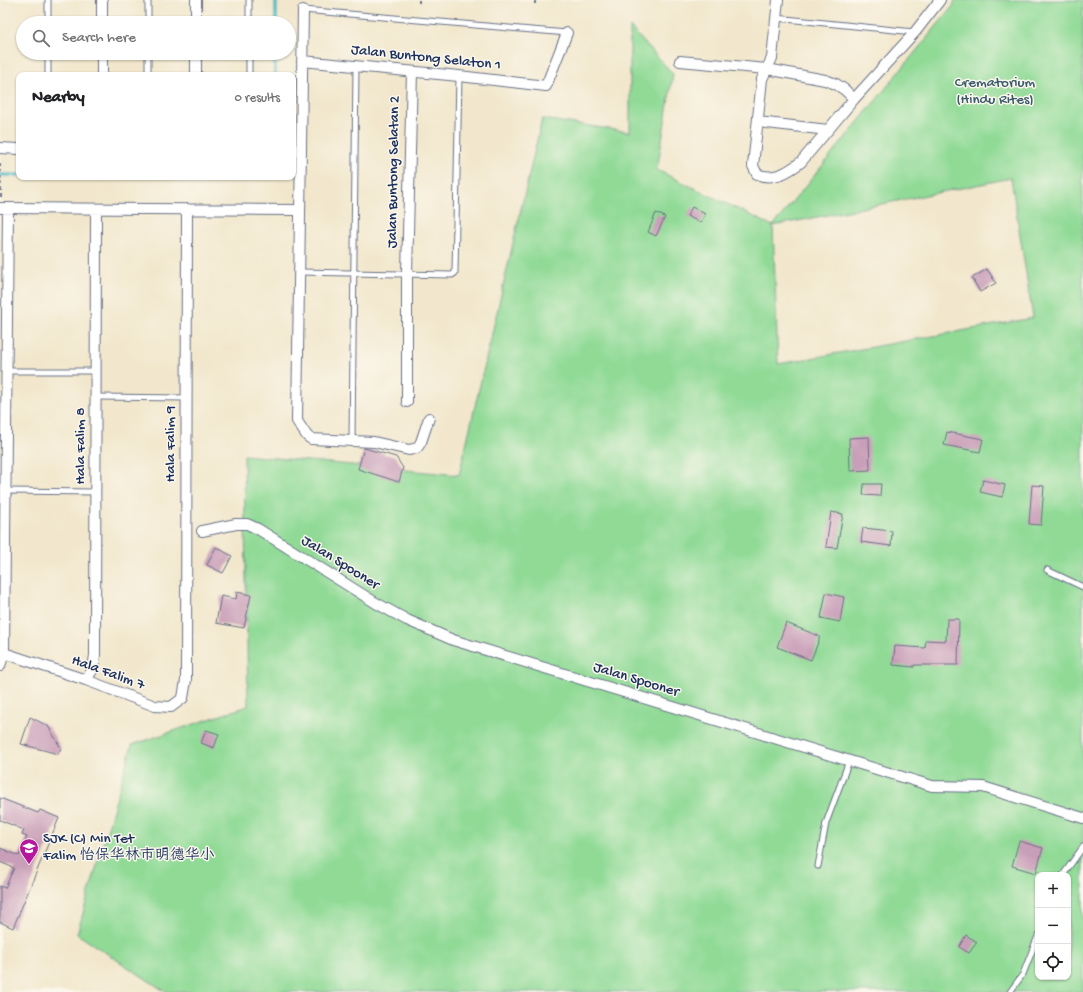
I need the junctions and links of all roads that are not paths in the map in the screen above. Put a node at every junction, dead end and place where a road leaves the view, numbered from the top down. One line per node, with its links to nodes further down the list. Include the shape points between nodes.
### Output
1 (48, 0): 9 (lane)
2 (102, 0): 10 (street)
3 (148, 0): 11 (lane)
4 (196, 0): 12 (street)
5 (249, 0): 13 (lane)
6 (778, 0): 14 (street)
7 (940, 0): 15 (street)
8 (303, 10): 16 (lane); 22 (street)
9 (48, 16)
10 (102, 16)
11 (148, 16)
12 (196, 16)
13 (249, 16)
14 (776, 18): 15 (lane); 25 (street, via 772,58)
15 (915, 32): 33 (street)
16 (567, 33): 32 (street, Jalan Buntong Selaton 1, via 546,86)
17 (48, 60): 26 (lane)
18 (102, 60): 27 (street)
19 (148, 60): 28 (lane)
20 (196, 60): 29 (street)
21 (249, 60): 30 (lane)
22 (302, 61): 24 (street, Jalan Buntong Selaton 1); 41 (street)
23 (680, 61): 25 (street)
24 (356, 66): 31 (street, Jalan Buntong Selaton 1); 43 (lane)
25 (767, 69): 33 (street, via 825,80 836,84); 34 (street, via 762,79)
26 (48, 72)
27 (102, 72)
28 (148, 72)
29 (196, 72)
30 (248, 72)
31 (412, 72): 32 (street, Jalan Buntong Selaton 1); 44 (street, Jalan Buntong Selatan 2)
32 (459, 76): 44 (lane, via 455,273)
33 (854, 99): 35 (street)
34 (758, 122): 35 (street); 35 (street, via 753,166 757,174 763,176 782,174 791,170)
35 (828, 130)
36 (0, 148): 37 (street)
37 (16, 149)
38 (4, 208): 39 (street); 45 (street)
39 (96, 209): 40 (street); 46 (street, Hala Falim 8)
40 (187, 209): 41 (street); 48 (street, Hala Falim 9)
41 (300, 210): 42 (street)
42 (299, 272): 43 (lane); 52 (street, via 297,420 306,436 311,439)
43 (354, 273): 44 (lane); 52 (lane)
44 (407, 274): 49 (street, Jalan Buntong Selatan 2)
45 (7, 371): 46 (lane); 51 (street)
46 (96, 371): 47 (street, Hala Falim 8)
47 (96, 397): 48 (lane); 54 (street, Hala Falim 8)
48 (186, 398): 62 (street, Hala Falim 9)
49 (407, 402)
50 (429, 418): 52 (street, via 417,448 409,450 374,442)
51 (3, 435): 53 (street)
52 (352, 441)
53 (6, 491): 54 (lane); 58 (street)
54 (96, 492): 61 (street, Hala Falim 8, via 95,655 93,668)
55 (202, 531): 63 (street, Jalan Spooner, via 247,524 376,603 407,620 454,640)
56 (1047, 570): 57 (lane)
57 (1083, 586)
58 (2, 597): 59 (street)
59 (4, 653): 60 (street); 61 (street, Hala Falim 7)
60 (0, 666)
61 (86, 680): 62 (street, Hala Falim 7, via 154,706 171,707 183,698)
62 (186, 680)
63 (849, 761): 64 (street, Jalan Spooner, via 932,786 983,787); 66 (lane, via 826,823)
64 (1083, 818)
65 (1083, 847): 67 (lane)
66 (818, 866)
67 (1065, 872)
68 (1035, 944): 69 (lane, via 1023,974)
69 (1010, 992)

